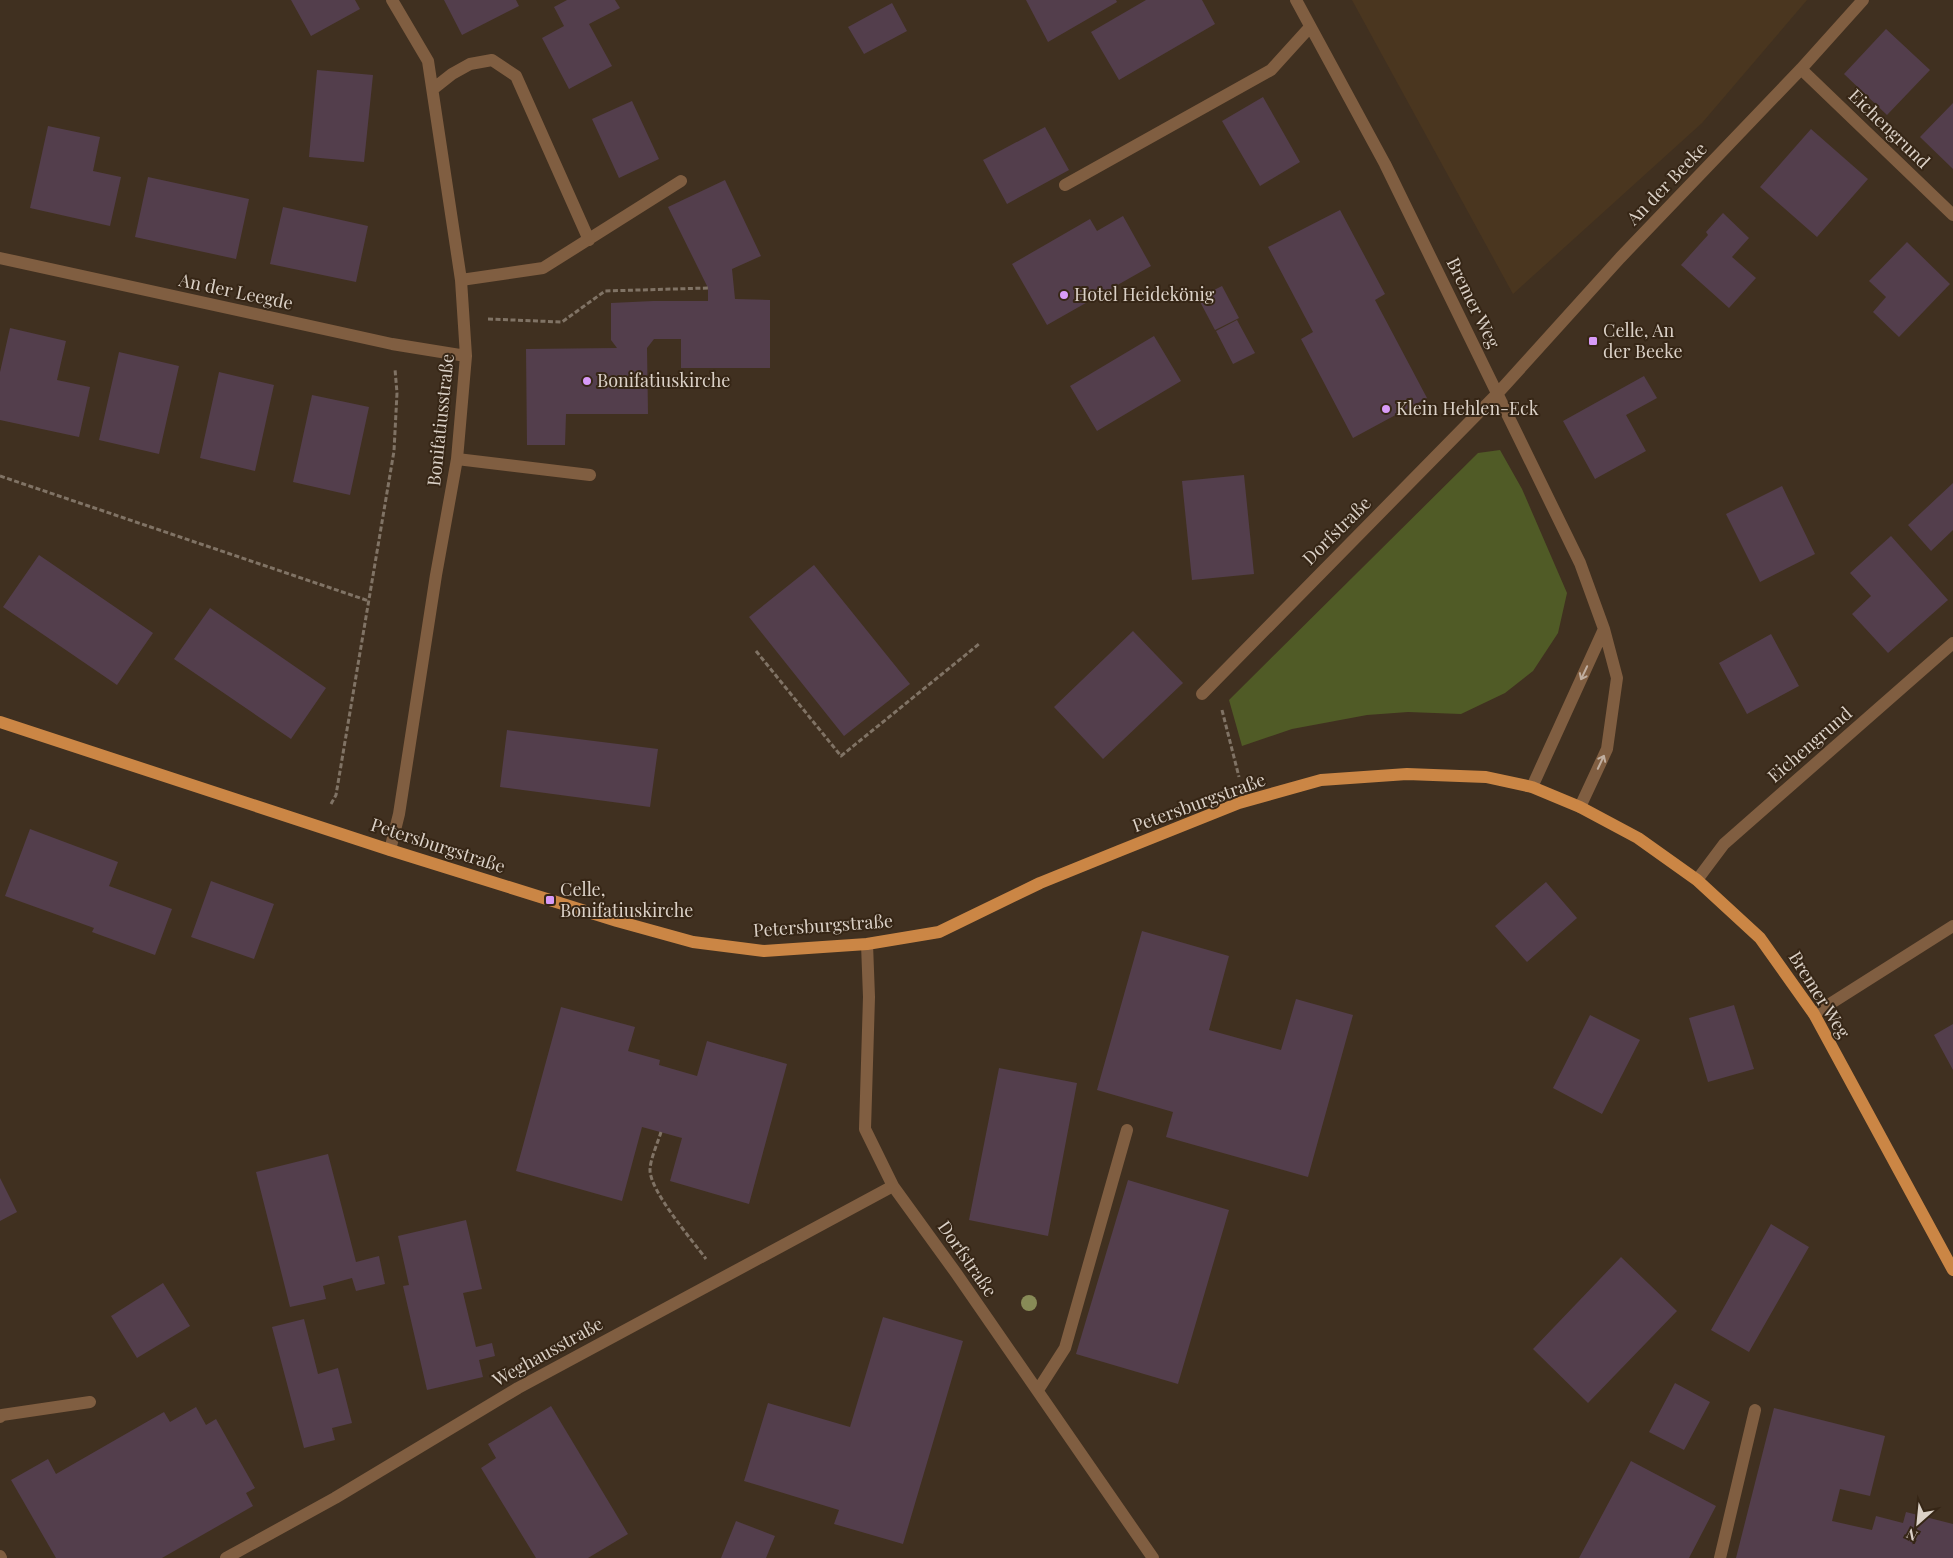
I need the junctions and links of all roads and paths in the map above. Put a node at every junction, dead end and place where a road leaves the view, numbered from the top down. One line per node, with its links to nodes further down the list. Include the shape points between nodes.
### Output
1 (392, 0): 6 (street, Bonifatiusstraße, via 428,61)
2 (1296, 0): 4 (street, Bremer Weg)
3 (1863, 0): 5 (street, An der Beeke)
4 (1310, 27): 8 (street, via 1271,70); 17 (street, Bremer Weg, via 1385,164)
5 (1801, 69): 9 (street, Eichengrund); 17 (street, An der Beeke, via 1620,258)
6 (433, 89): 10 (street, via 470,64 492,60 516,76); 12 (street, Bonifatiusstraße)
7 (681, 181): 10 (street)
8 (1064, 185)
9 (1953, 214)
10 (589, 240): 12 (street, via 543,268)
11 (0, 258): 15 (street, An der Leegde)
12 (461, 280): 14 (street, Bonifatiusstraße)
13 (708, 288): 14 (path, via 606,291 562,322)
14 (464, 318): 16 (street, Bonifatiusstraße)
15 (392, 344): 16 (street, An der Leegde); 21 (path, via 397,393 394,451)
16 (466, 356): 18 (street, Bonifatiusstraße)
17 (1497, 394): 22 (street, Bremer Weg, via 1580,563); 26 (street, Dorfstraße)
18 (457, 459): 19 (street); 33 (street, Bonifatiusstraße, via 399,814)
19 (590, 475)
20 (0, 476): 21 (path)
21 (369, 601): 32 (path, via 336,795)
22 (1604, 629): 29 (street, one-way to 29); 31 (street, Bremer Weg, one-way to 22, via 1607,749 1617,678)
23 (1953, 643): 34 (street, Eichengrund, via 1724,844)
24 (979, 644): 25 (path, via 841,756)
25 (756, 651)
26 (1215, 680): 27 (street, Dorfstraße); 30 (path)
27 (1202, 694)
28 (0, 722): 32 (main road, Petersburgstraße)
29 (1532, 788): 30 (main road, Petersburgstraße, via 1486,777 1407,774 1321,780); 31 (main road, Bremer Weg)
30 (1246, 802): 36 (main road, Petersburgstraße, via 1040,884 940,932)
31 (1580, 807): 34 (main road, Bremer Weg, via 1638,838)
32 (318, 826): 33 (main road, Petersburgstraße)
33 (390, 850): 36 (main road, Petersburgstraße, via 693,942 764,951)
34 (1697, 880): 37 (main road, Bremer Weg, via 1760,938)
35 (1953, 926): 37 (street)
36 (867, 944): 40 (street, Dorfstraße, via 869,996 864,1129)
37 (1814, 1014): 41 (main road, Bremer Weg)
38 (1127, 1130): 43 (street, via 1065,1348)
39 (661, 1132): 42 (path, via 650,1170 653,1182)
40 (893, 1186): 42 (street, Weghausstraße); 43 (street, Dorfstraße)
41 (1953, 1270)
42 (719, 1278): 47 (street, Weghausstraße, via 518,1388 336,1498)
43 (1038, 1390): 48 (street, Dorfstraße)
44 (90, 1402): 46 (street)
45 (1755, 1410): 49 (street)
46 (0, 1417)
47 (226, 1558)
48 (1153, 1558)
49 (1720, 1558)

